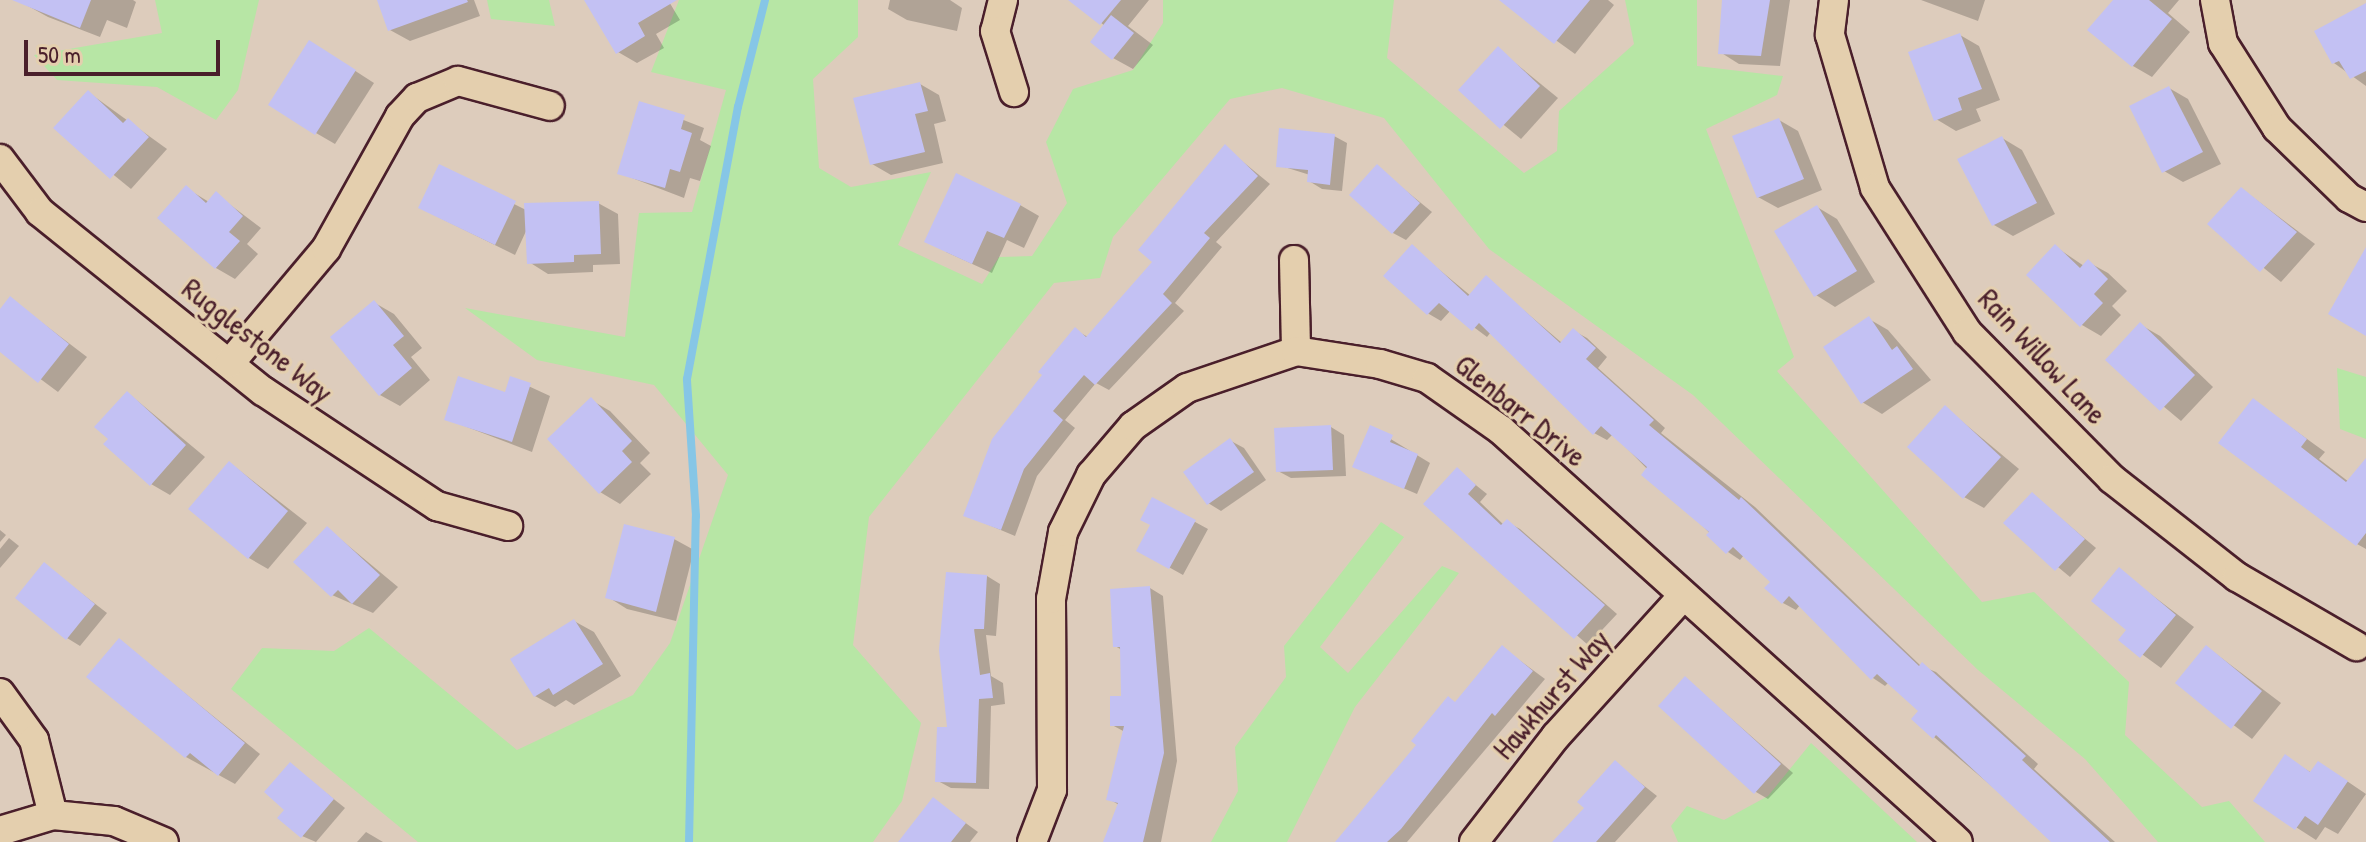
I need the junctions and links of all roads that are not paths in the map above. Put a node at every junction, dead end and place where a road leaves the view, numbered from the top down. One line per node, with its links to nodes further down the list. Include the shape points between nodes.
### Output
1 (1003, 0): 4 (street, via 995,31)
2 (1834, 0): 13 (street, Rain Willow Lane, via 1830,35 1875,188 1967,332 2112,479 2237,577)
3 (2215, 0): 7 (street, via 2223,43 2277,128 2349,198)
4 (1014, 92)
5 (550, 106): 10 (street, via 458,81 417,98 400,116 326,249)
6 (0, 159): 10 (street, Rugglestone Way, via 40,212)
7 (2366, 207)
8 (1294, 260): 9 (street)
9 (1296, 351): 12 (street, Glenbarr Drive, via 1380,364 1427,378 1501,430); 18 (street, Glenbarr Drive, via 1187,388 1133,426 1091,475 1063,532 1051,599 1052,790)
10 (230, 363): 11 (street, Rugglestone Way, via 341,447 437,506)
11 (508, 526)
12 (1684, 595): 19 (street, Hawkhurst Way, via 1556,736); 20 (street, Glenbarr Drive)
13 (2356, 646)
14 (0, 693): 15 (street, via 34,740)
15 (53, 815): 16 (street); 17 (street, via 114,821)
16 (0, 831)
17 (164, 842)
18 (1032, 842)
19 (1474, 842)
20 (1958, 842)

